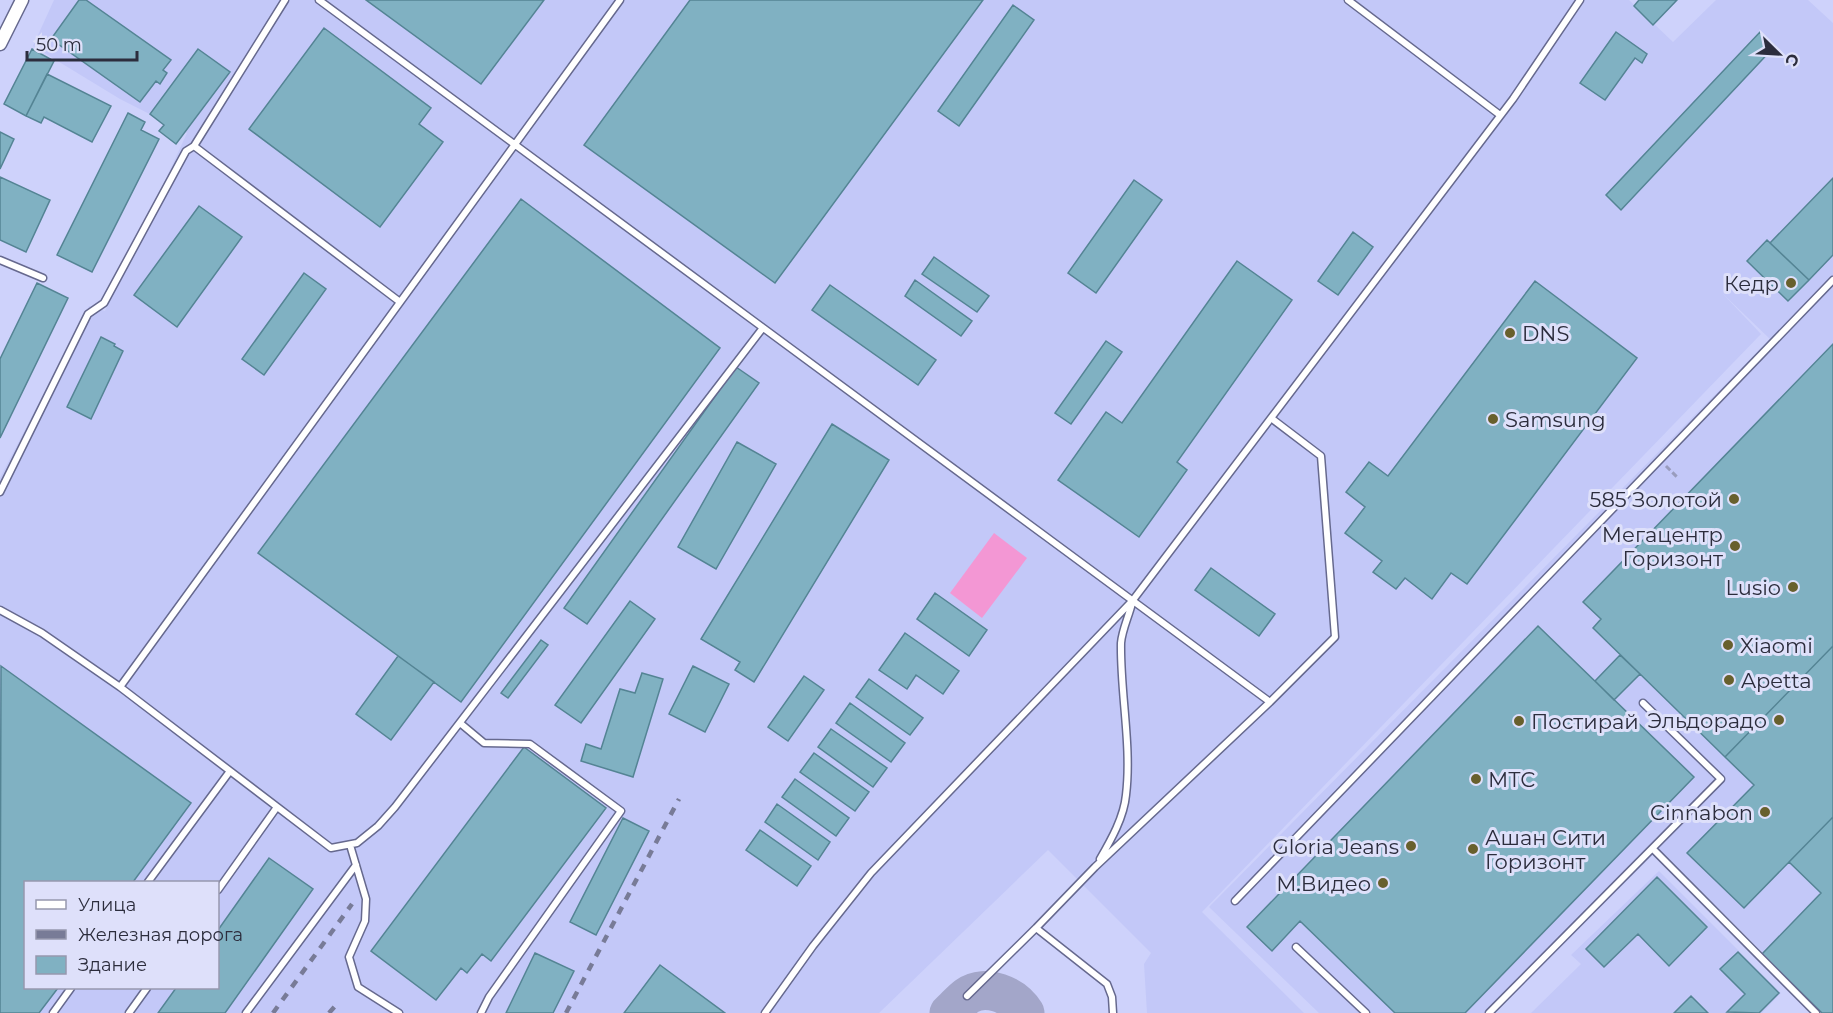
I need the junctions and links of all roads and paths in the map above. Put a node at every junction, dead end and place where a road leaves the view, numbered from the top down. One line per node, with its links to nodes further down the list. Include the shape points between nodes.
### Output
1 (22, 0): 7 (street)
2 (285, 0): 10 (lane)
3 (319, 0): 9 (lane)
4 (620, 0): 9 (lane)
5 (1348, 0): 8 (lane)
6 (1580, 0): 8 (lane)
7 (0, 44)
8 (1500, 115): 16 (lane)
9 (514, 145): 14 (lane); 15 (lane)
10 (194, 146): 14 (lane); 19 (lane, via 186,151 104,303 88,314)
11 (0, 260): 12 (lane)
12 (43, 278)
13 (1833, 280): 17 (lane)
14 (400, 302): 22 (lane)
15 (762, 328): 20 (lane); 25 (lane)
16 (1271, 418): 20 (lane); 23 (lane, via 1321,456 1335,637)
17 (1660, 460): 18 (path); 34 (lane)
18 (1677, 477)
19 (0, 492)
20 (1133, 600): 23 (lane); 31 (lane, via 1121,641 1126,796 1120,819); 45 (lane, via 872,873)
21 (0, 610): 22 (lane, via 42,633)
22 (120, 687): 26 (lane)
23 (1270, 702): 31 (lane)
24 (1643, 704): 29 (lane, via 1720,779)
25 (460, 723): 28 (lane, via 378,826); 44 (lane, via 484,743 530,744 621,811)
26 (230, 771): 27 (lane); 32 (lane)
27 (277, 807): 28 (lane, via 331,848); 33 (lane)
28 (350, 844): 30 (lane)
29 (1653, 849): 48 (lane); 49 (lane)
30 (356, 865): 42 (lane); 43 (lane, via 366,899 365,921 349,957 358,987)
31 (1095, 867): 35 (lane)
32 (149, 881)
33 (219, 889)
34 (1235, 901)
35 (1036, 928): 39 (lane); 46 (lane, via 1107,984)
36 (1296, 947): 47 (lane)
37 (70, 989): 40 (lane)
38 (146, 989): 41 (lane)
39 (967, 996)
40 (53, 1013)
41 (129, 1013)
42 (246, 1013)
43 (399, 1013)
44 (481, 1013)
45 (765, 1013)
46 (1113, 1013)
47 (1366, 1013)
48 (1489, 1013)
49 (1816, 1013)

